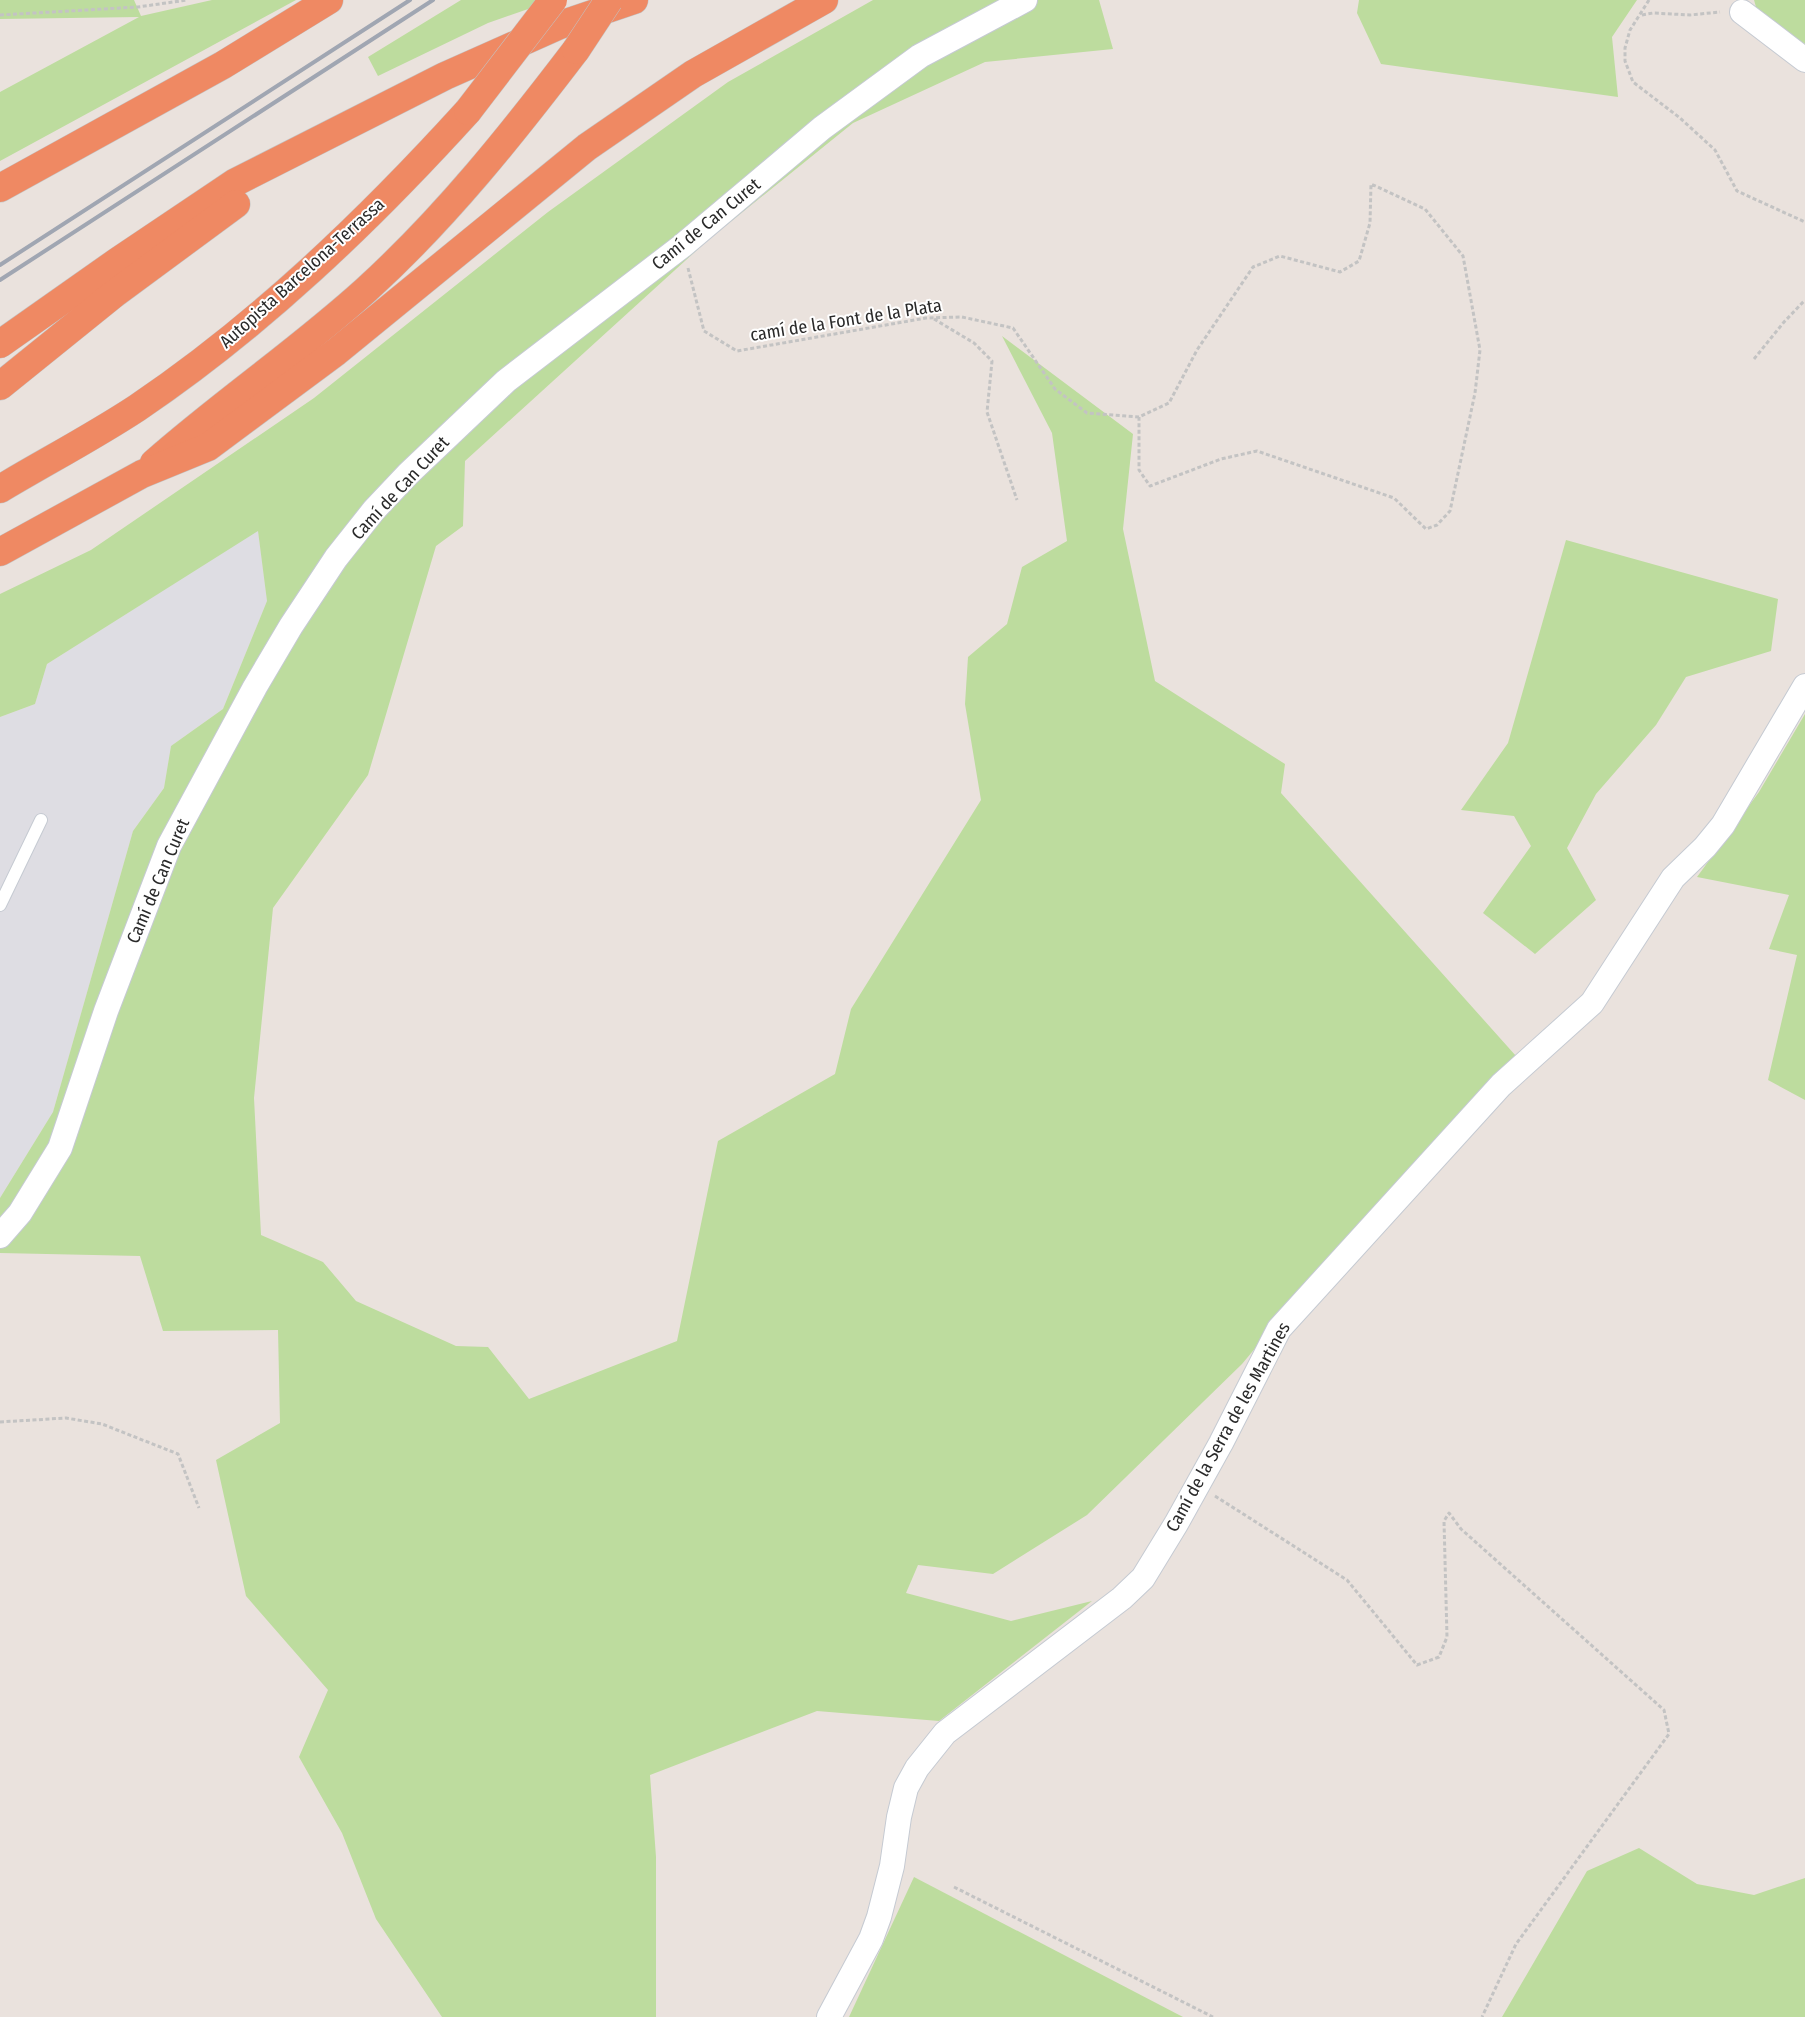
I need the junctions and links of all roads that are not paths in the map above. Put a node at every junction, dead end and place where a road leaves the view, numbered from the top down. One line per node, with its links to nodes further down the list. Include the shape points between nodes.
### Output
1 (329, 0): 10 (highway, via 223,65)
2 (553, 0): 14 (highway, Autopista Barcelona-Terrassa, bridge, via 468,111 389,196 269,307 202,362 136,409)
3 (609, 0): 13 (highway, bridge, via 576,50 479,174 368,288 292,354 194,428)
4 (634, 0): 9 (highway, via 552,29 445,76)
5 (824, 0): 13 (highway, via 693,74 587,147 336,352 208,447)
6 (1025, 0): 19 (street, Camí de Can Curet, via 920,56 822,128 682,246 506,381 374,510 336,558 291,626 169,846 106,1011 60,1148 20,1213)
7 (1742, 12): 8 (street)
8 (1805, 60)
9 (344, 129): 11 (highway, via 234,183); 12 (highway, via 192,234)
10 (0, 188)
11 (0, 344)
12 (0, 386)
13 (142, 474): 15 (highway)
14 (0, 489)
15 (0, 552)
16 (1805, 686): 20 (street, Camí de la Serra de les Martines, via 1723,825 1672,878 1613,975 1592,1003 1501,1085 1279,1329 1198,1485 1143,1578 1122,1598 945,1733 917,1768 906,1788 879,1917 871,1939)
17 (41, 820): 18 (lane)
18 (0, 905)
19 (0, 1236)
20 (829, 2017)

